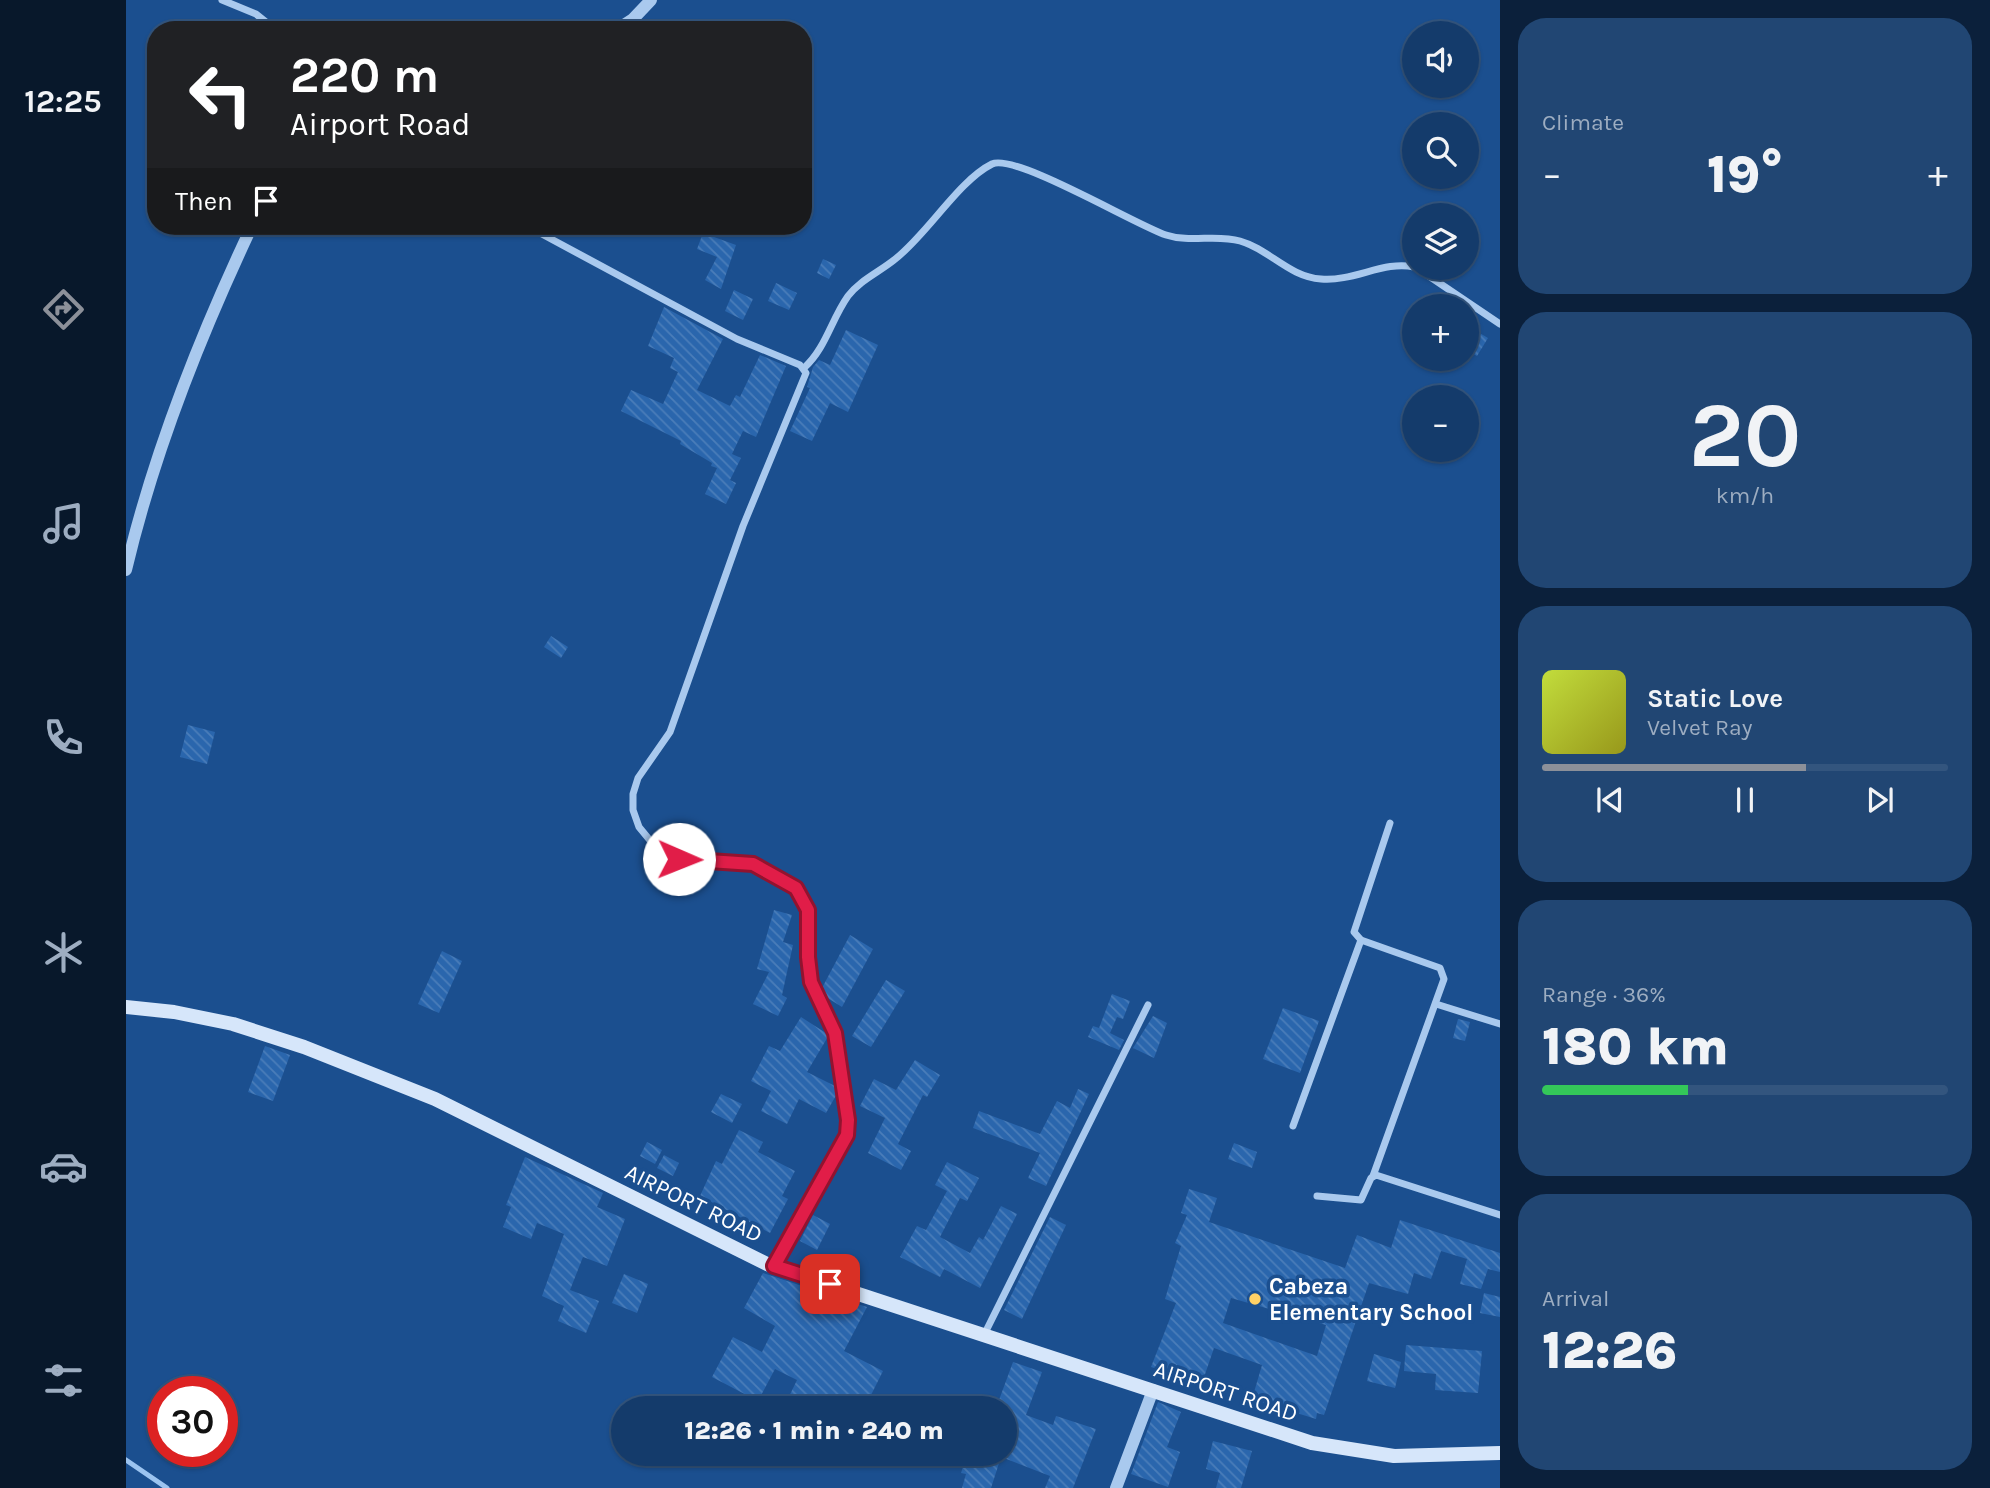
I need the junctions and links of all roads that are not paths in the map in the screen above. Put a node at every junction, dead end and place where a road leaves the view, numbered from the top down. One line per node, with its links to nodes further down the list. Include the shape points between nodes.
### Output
1 (222, 0): 3 (street)
2 (651, 0): 4 (street)
3 (265, 21)
4 (630, 21)
5 (248, 235): 11 (street, via 176,405)
6 (544, 235): 10 (street, via 737,339)
7 (1402, 265): 10 (street, via 1354,278 1310,278 1244,242 1168,236 1038,173 996,162 971,179 913,244 850,293 822,347)
8 (1434, 280): 9 (street)
9 (1500, 324)
10 (804, 368): 22 (street, via 806,380 743,526 670,732 638,778 633,794 639,827 662,852 679,859 753,864 796,888 806,904 811,982 835,1033 848,1120 842,1146)
11 (126, 570)
12 (1390, 823): 13 (street, via 1354,926)
13 (1361, 940): 14 (street, via 1440,968 1444,979); 18 (street)
14 (1436, 1004): 17 (street); 19 (street)
15 (1148, 1005): 23 (street)
16 (126, 1007): 22 (main road, AIRPORT ROAD, via 233,1024 364,1069 435,1099)
17 (1500, 1024)
18 (1293, 1126)
19 (1373, 1177): 20 (street, via 1361,1200); 21 (street, via 1382,1176)
20 (1317, 1196)
21 (1500, 1215)
22 (774, 1266): 23 (main road, AIRPORT ROAD)
23 (984, 1335): 24 (main road, AIRPORT ROAD)
24 (1153, 1390): 25 (main road, AIRPORT ROAD, via 1312,1443 1394,1456); 26 (street)
25 (1499, 1450)
26 (1116, 1488)

